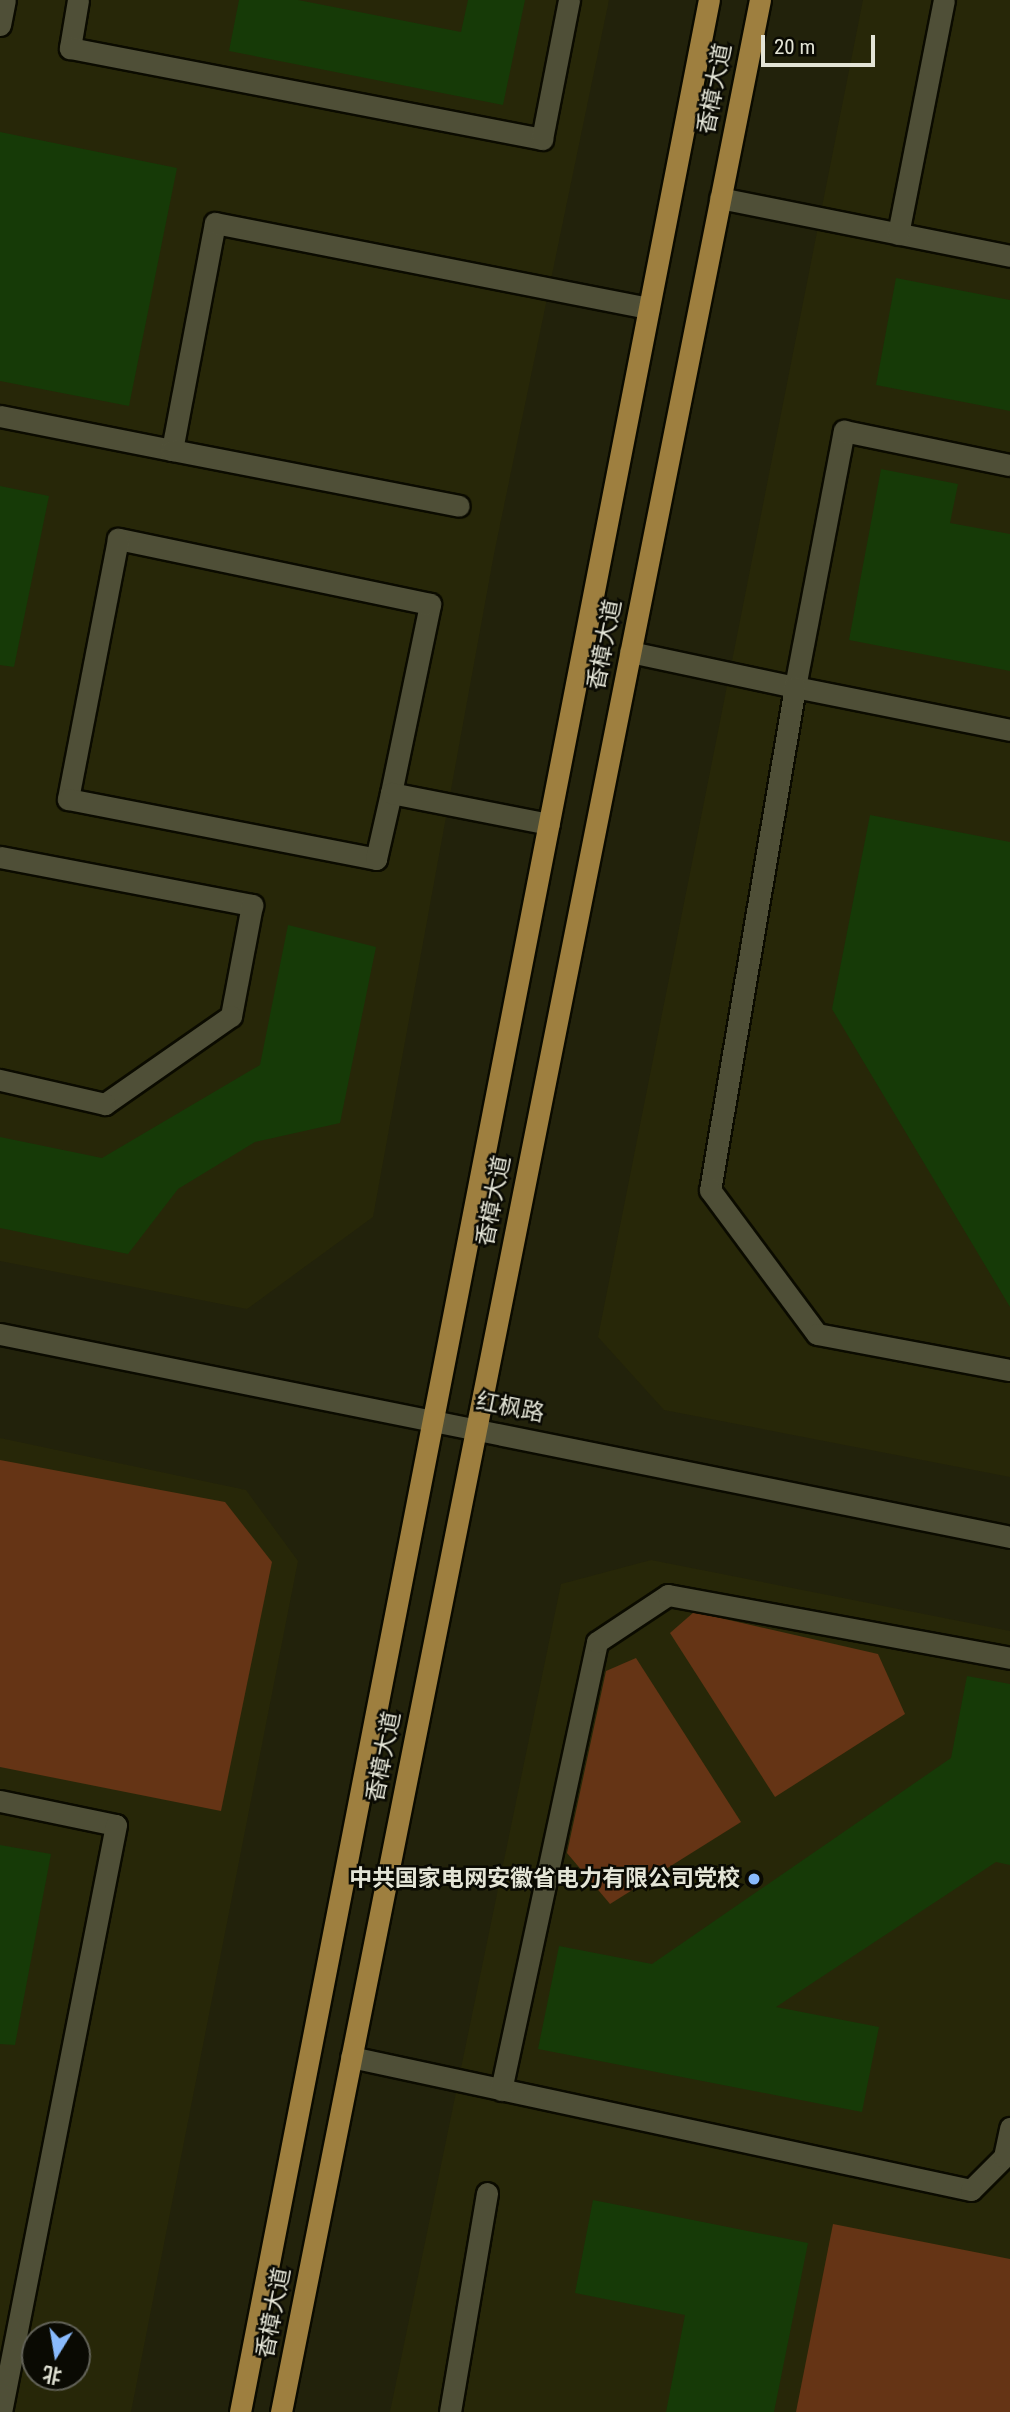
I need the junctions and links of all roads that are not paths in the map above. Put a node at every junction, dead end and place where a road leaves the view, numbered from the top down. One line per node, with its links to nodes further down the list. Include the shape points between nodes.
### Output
1 (5, 0): 7 (street)
2 (78, 0): 3 (street, via 70,48 542,139)
3 (569, 0)
4 (709, 0): 11 (main road, 香樟大道)
5 (760, 0): 8 (main road, 香樟大道)
6 (944, 0): 9 (street)
7 (0, 25)
8 (720, 198): 9 (street); 16 (main road, 香樟大道)
9 (898, 234): 10 (street)
10 (1010, 256)
11 (649, 308): 13 (street, via 215,223); 20 (main road, 香樟大道)
12 (0, 416): 13 (street)
13 (172, 450): 15 (street)
14 (1010, 465): 17 (street, via 844,431)
15 (458, 506)
16 (630, 652): 17 (street); 26 (main road, 香樟大道)
17 (795, 687): 18 (street); 24 (street, via 710,1189 817,1334)
18 (1010, 730)
19 (391, 793): 19 (street, via 376,859 68,799 118,539 430,604); 20 (street)
20 (549, 824): 25 (main road, 香樟大道)
21 (0, 857): 22 (street, via 252,905 231,1016 105,1104)
22 (0, 1080)
23 (0, 1334): 25 (street, 红枫路)
24 (1010, 1370)
25 (433, 1420): 26 (street, 红枫路); 35 (main road, 香樟大道)
26 (475, 1428): 27 (street, 红枫路); 30 (main road, 香樟大道)
27 (1010, 1536)
28 (1010, 1658): 31 (street, via 668,1595 597,1642)
29 (0, 1801): 34 (street, via 116,1825)
30 (351, 2057): 31 (street); 36 (main road, 香樟大道)
31 (501, 2090): 32 (street, via 971,2190 1004,2157)
32 (1010, 2128)
33 (487, 2193): 37 (street)
34 (1, 2412)
35 (240, 2412)
36 (281, 2412)
37 (450, 2412)

